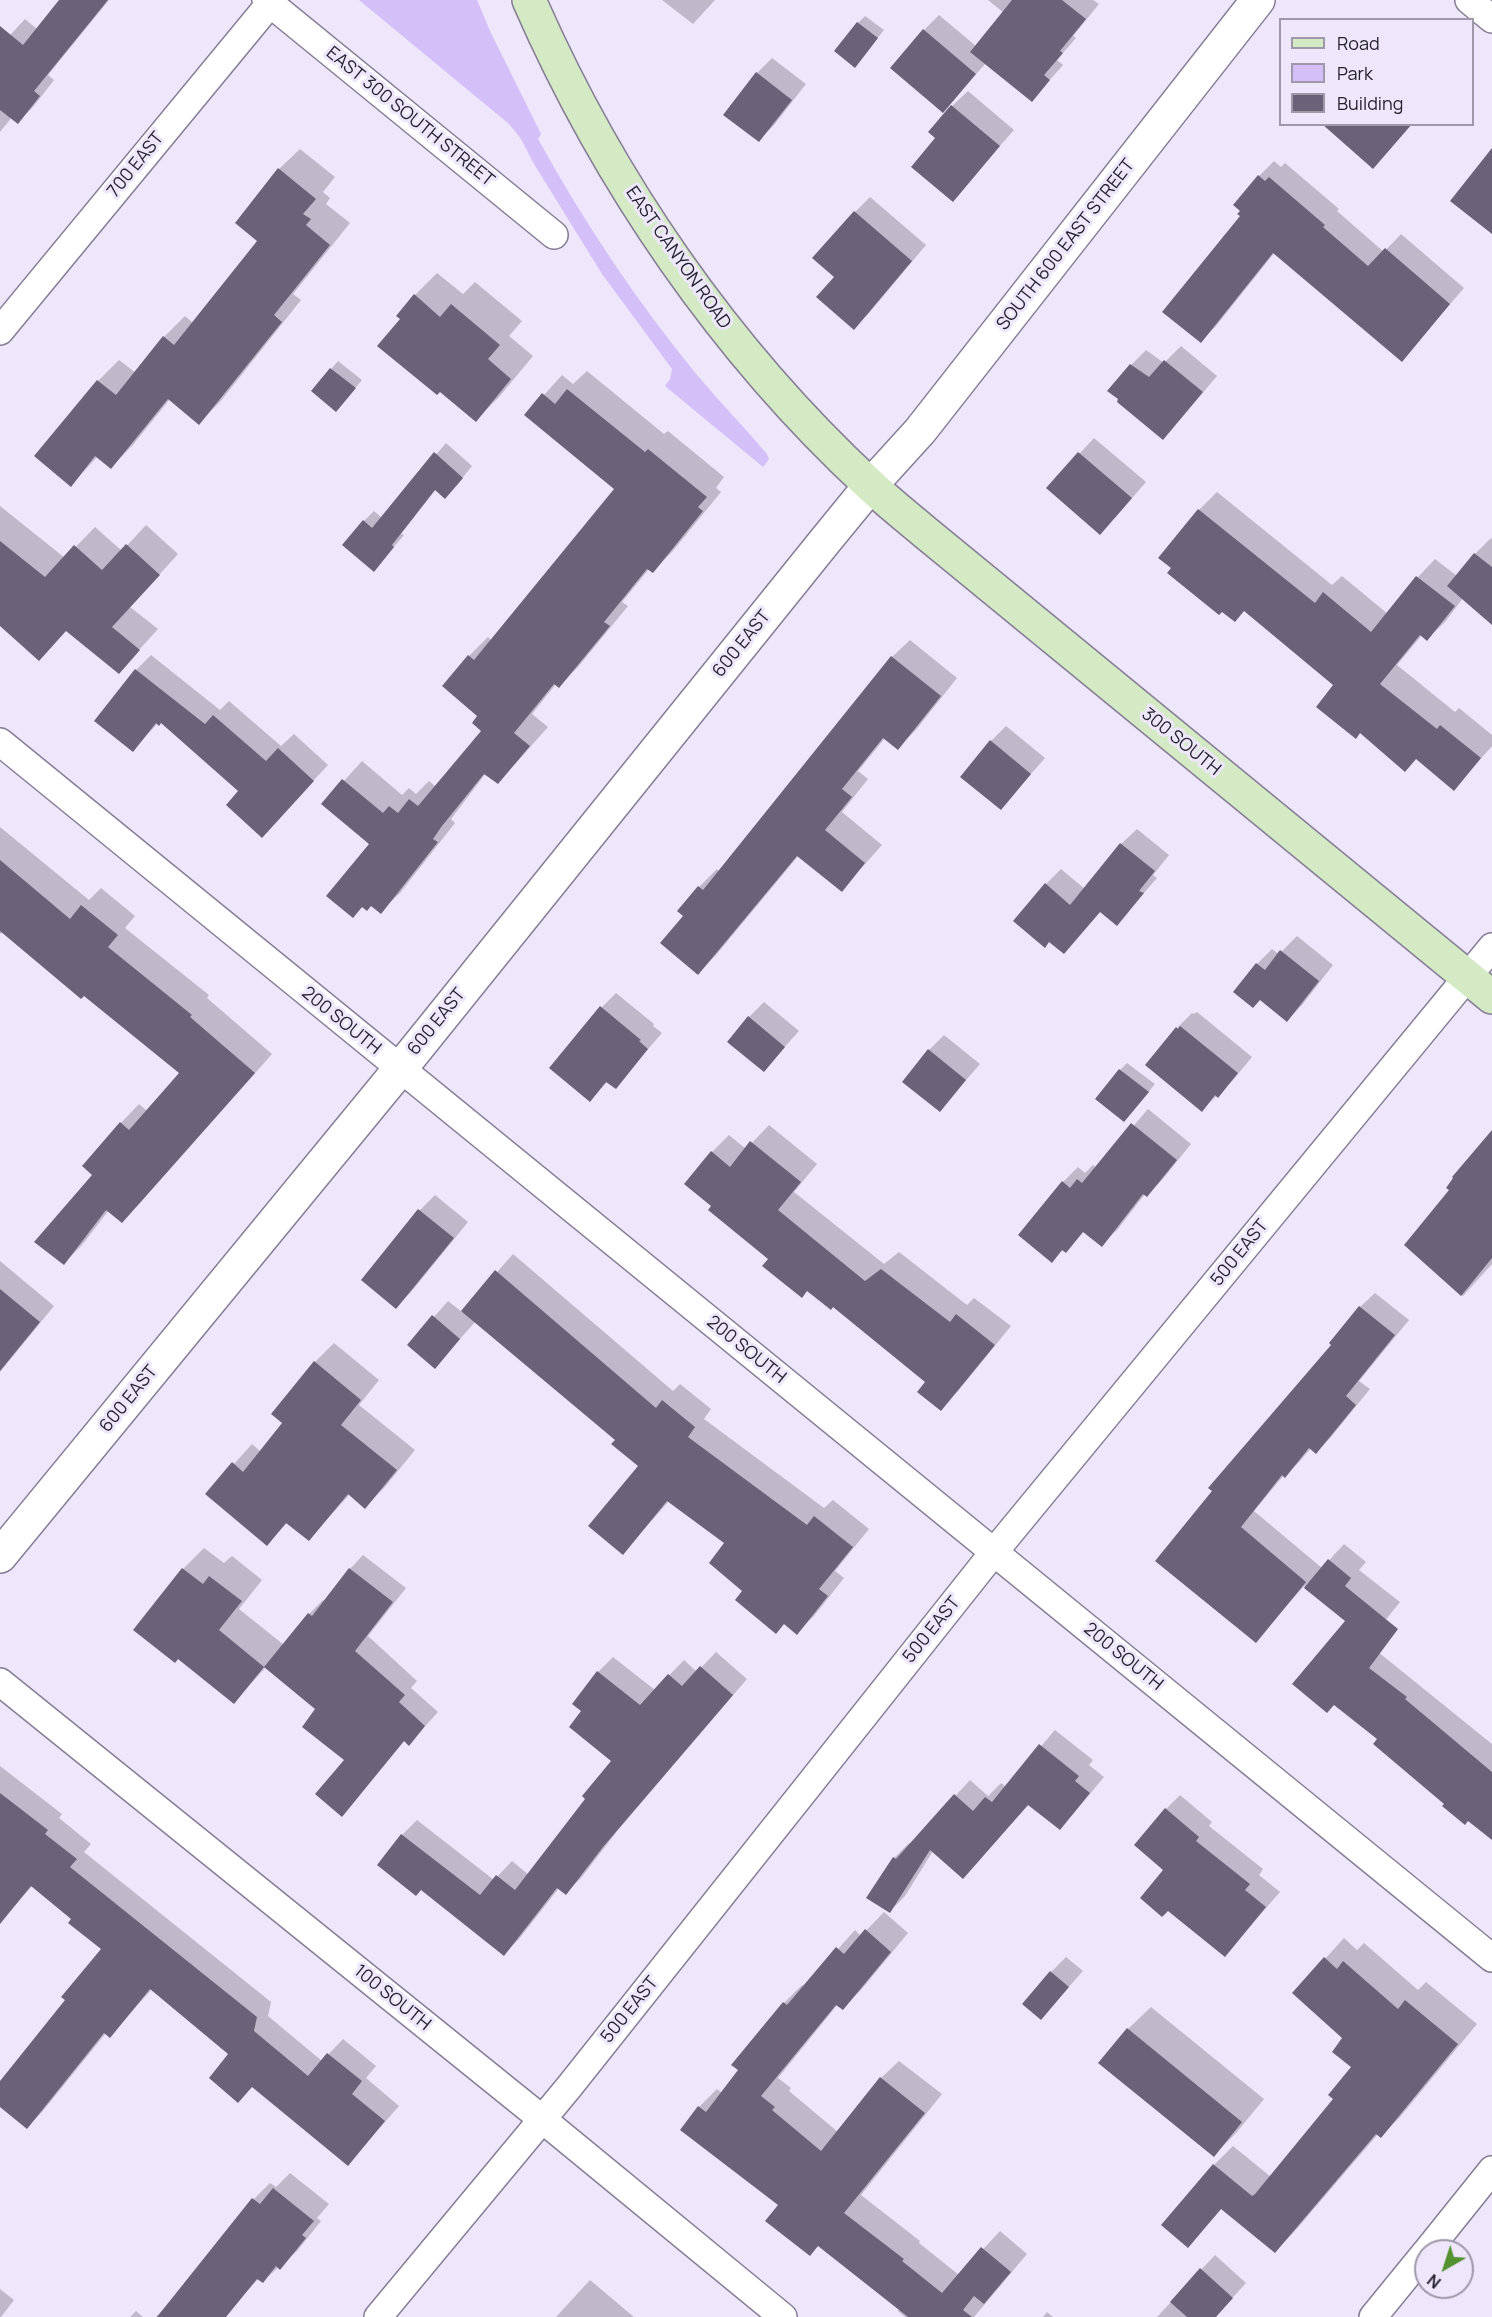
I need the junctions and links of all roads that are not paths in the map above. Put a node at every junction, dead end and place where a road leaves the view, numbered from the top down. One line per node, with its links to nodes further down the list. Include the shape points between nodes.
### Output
1 (530, 0): 8 (main road, EAST CANYON ROAD, via 577,101 648,221 742,348)
2 (1258, 0): 8 (street, SOUTH 600 EAST STREET, via 920,431)
3 (1469, 0): 5 (street)
4 (270, 1): 6 (street, EAST 300 SOUTH STREET); 7 (street, 700 EAST)
5 (1492, 19)
6 (554, 235)
7 (0, 331)
8 (870, 486): 11 (main road, 300 SOUTH); 13 (street, 600 EAST)
9 (0, 742): 13 (street, 200 SOUTH)
10 (1492, 946): 11 (street, 500 EAST)
11 (1467, 977): 12 (main road, 300 SOUTH); 14 (street, 500 EAST)
12 (1492, 997)
13 (400, 1070): 14 (street, 200 SOUTH); 15 (street, 600 EAST)
14 (994, 1552): 17 (street, 200 SOUTH); 18 (street, 500 EAST)
15 (0, 1556)
16 (0, 1682): 18 (street, 100 SOUTH)
17 (1492, 1958)
18 (542, 2119): 22 (street, 500 EAST); 23 (street, 100 SOUTH)
19 (1492, 2170): 20 (street)
20 (1436, 2239)
21 (1414, 2266): 24 (street)
22 (378, 2317)
23 (783, 2317)
24 (1373, 2317)

